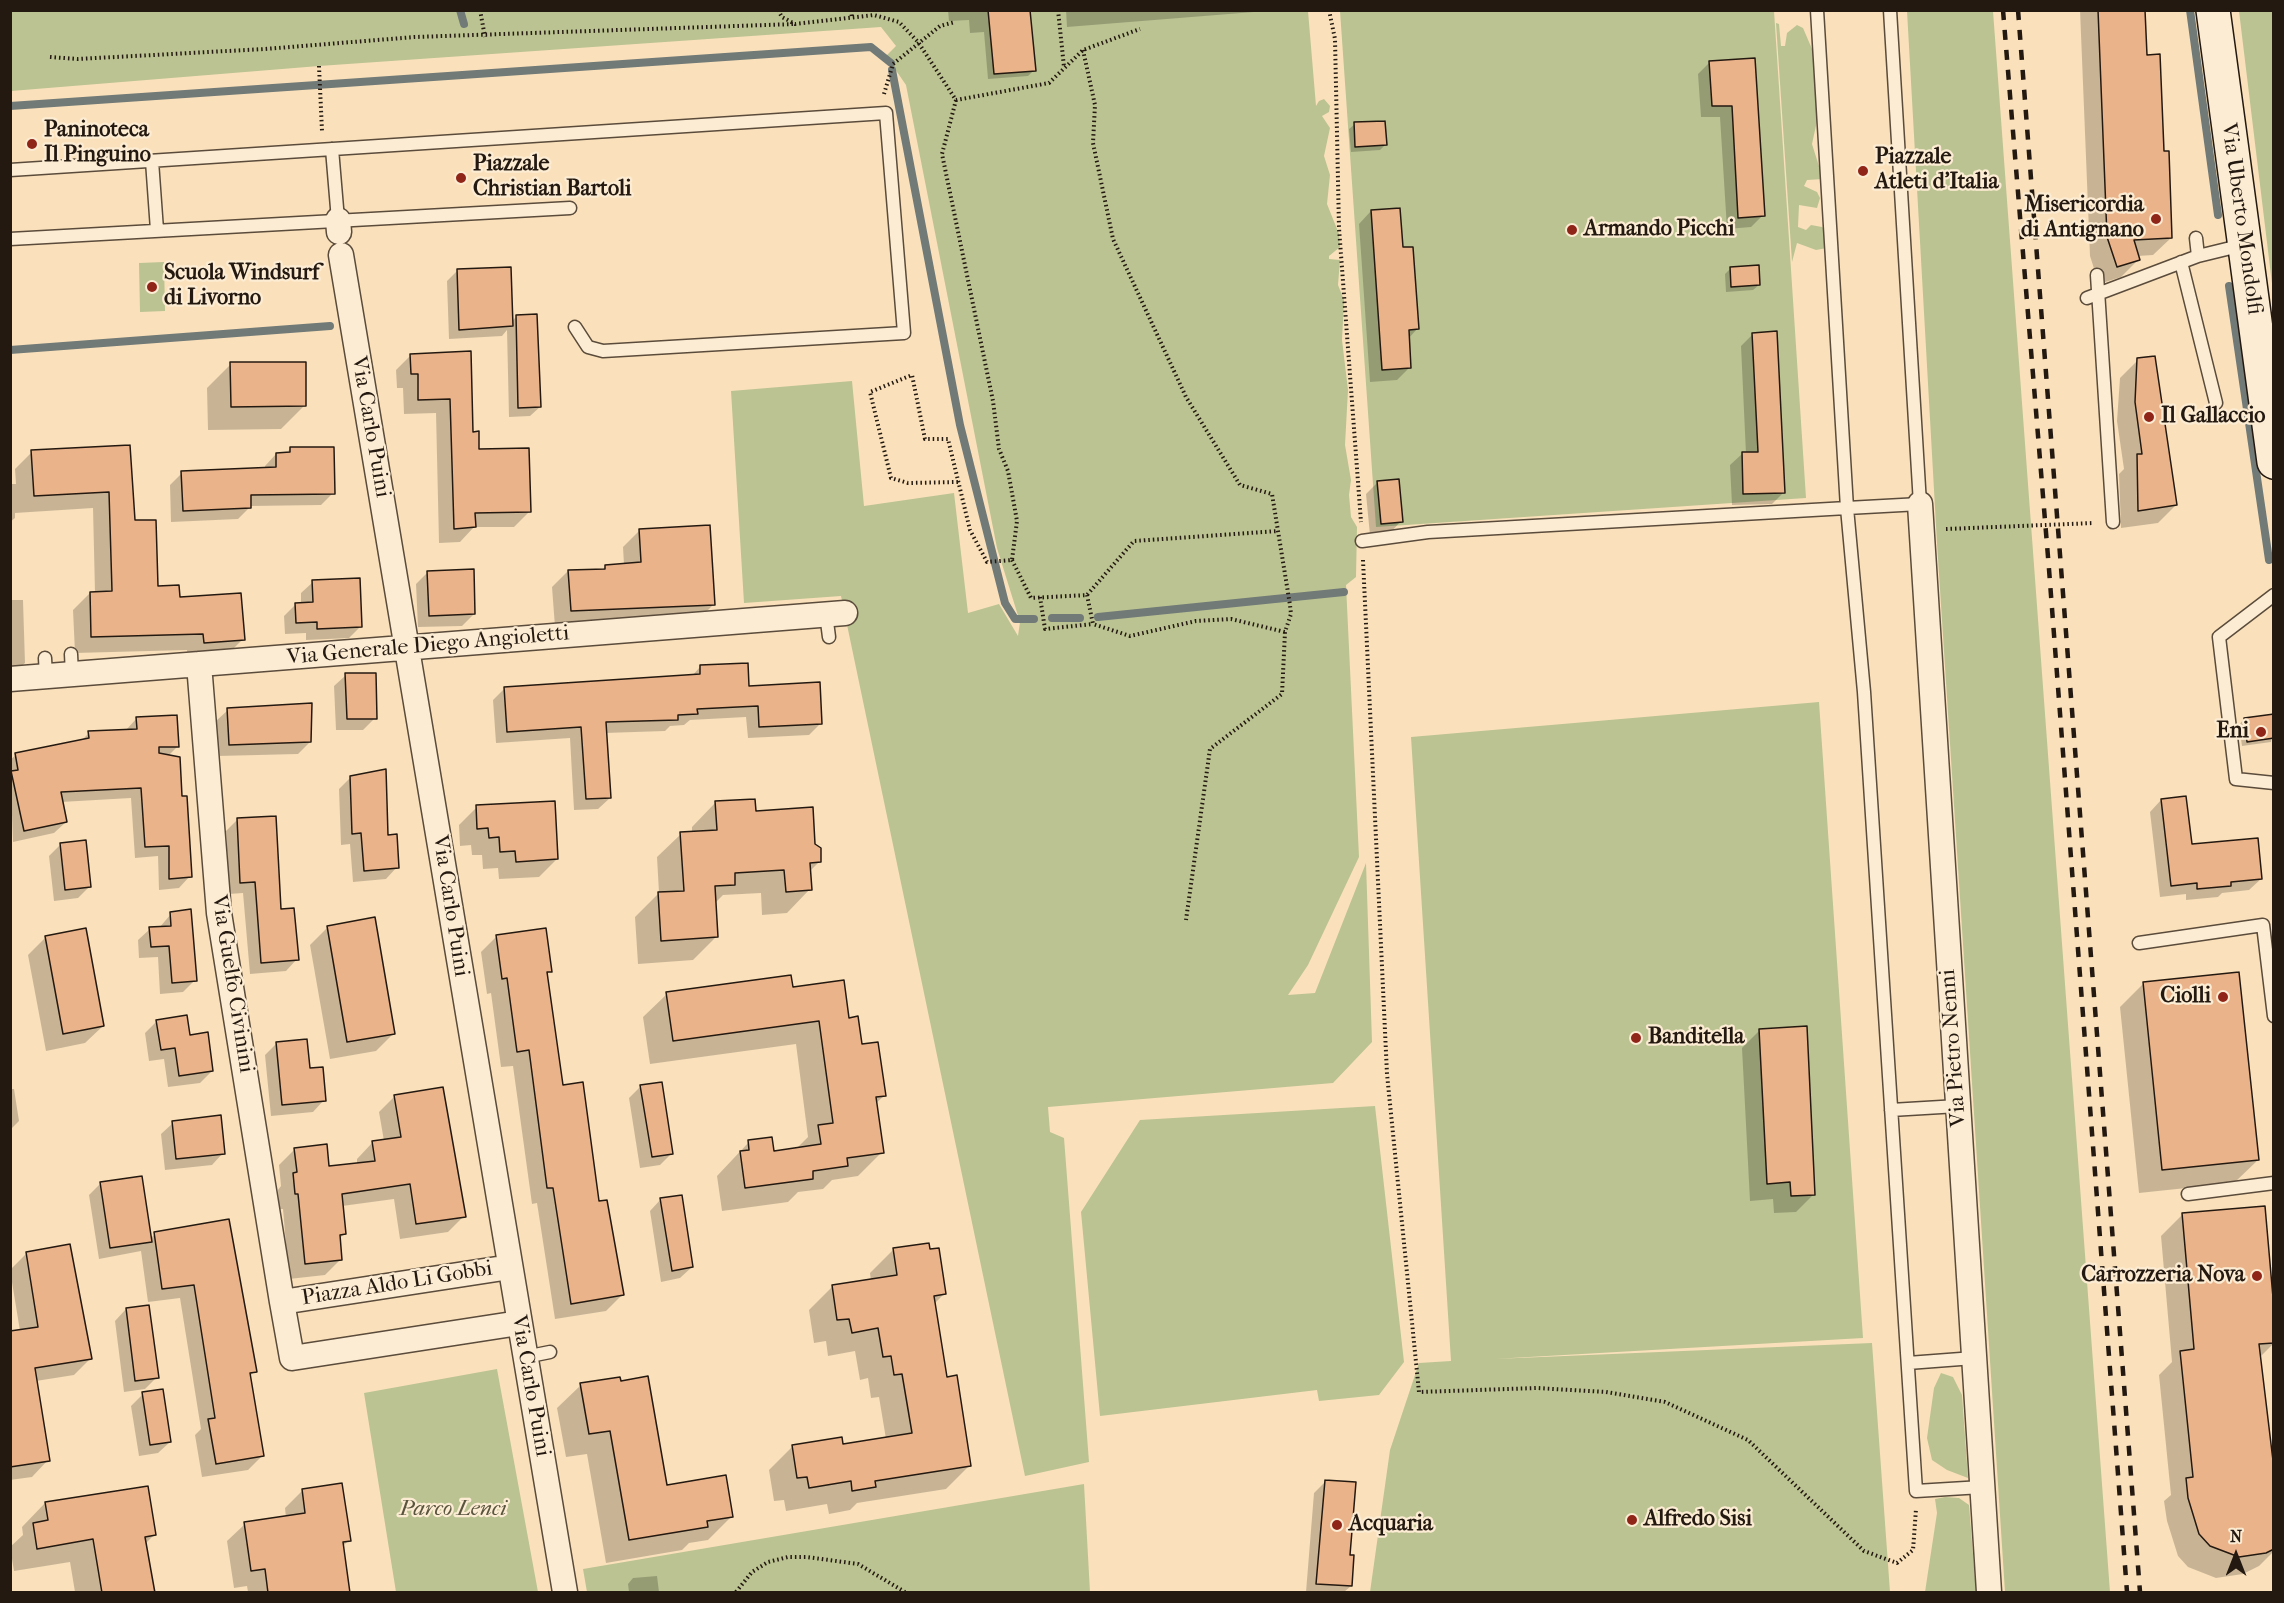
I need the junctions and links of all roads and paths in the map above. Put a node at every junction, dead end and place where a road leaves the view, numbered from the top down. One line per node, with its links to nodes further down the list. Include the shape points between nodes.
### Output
1 (480, 10): 13 (path)
2 (778, 10): 11 (path)
3 (851, 10): 9 (path)
4 (1058, 10): 18 (path)
5 (1329, 10): 45 (path, via 1335,39 1340,228)
6 (1817, 10): 40 (lane)
7 (1890, 10): 39 (lane)
8 (2212, 10): 30 (main road, Via Uberto Mondolfi)
9 (852, 18): 11 (path); 14 (path, via 874,15 899,22)
10 (955, 22): 14 (path, via 940,26)
11 (795, 24): 13 (path)
12 (1140, 29): 15 (path)
13 (485, 37): 16 (path, via 415,37 78,59)
14 (918, 42): 19 (path); 21 (path, via 891,66 884,94)
15 (1083, 50): 18 (path); 44 (path, via 1095,105 1093,142 1113,239 1186,397 1240,485 1272,494)
16 (50, 57)
17 (319, 66): 20 (path)
18 (1064, 68): 19 (path, via 1049,83)
19 (956, 100): 46 (path, via 942,154 993,401 999,449 1008,471 1017,521)
20 (321, 109)
21 (886, 113): 22 (lane); 35 (lane, via 904,333 603,351 588,347)
22 (332, 149): 23 (lane); 27 (lane)
23 (152, 160): 24 (lane); 26 (lane)
24 (10, 170)
25 (570, 208): 27 (lane)
26 (157, 230): 27 (lane); 29 (lane)
27 (340, 235): 53 (street, Via Carlo Puini)
28 (2196, 238): 31 (lane)
29 (10, 239)
30 (2244, 244): 31 (lane); 37 (main road, Via Uberto Mondolfi)
31 (2198, 256): 32 (lane)
32 (2181, 262): 34 (lane); 36 (lane)
33 (2097, 275): 34 (lane)
34 (2092, 296): 41 (lane)
35 (575, 327)
36 (2216, 403)
37 (2274, 462)
38 (958, 482): 38 (path, via 948,439 925,439 912,375 870,392 891,478 908,483); 46 (path, via 970,530 987,562)
39 (1920, 504): 40 (lane); 43 (street, Via Pietro Nenni)
40 (1847, 508): 45 (lane, via 1428,532); 61 (lane, via 1864,692)
41 (2113, 522)
42 (2070, 524): 43 (path)
43 (1921, 530): 60 (street, Via Pietro Nenni)
44 (1278, 531): 47 (path, via 1134,541); 52 (path, via 1291,614)
45 (1362, 542): 72 (path, via 1388,1074 1419,1392 1537,1388 1606,1392 1665,1402 1748,1440 1864,1551 1897,1563 1913,1550)
46 (1009, 560): 49 (path, via 1030,598)
47 (1087, 595): 49 (path); 51 (path)
48 (2274, 595): 56 (lane, via 2219,637 2236,779)
49 (1040, 597): 51 (path, via 1045,629)
50 (833, 621): 53 (street, Via Generale Diego Angioletti)
51 (1093, 624): 52 (path, via 1130,636 1196,621 1231,619)
52 (1285, 632): 57 (path, via 1282,694 1210,749)
53 (407, 648): 54 (street, Via Generale Diego Angioletti); 64 (street, Via Carlo Puini)
54 (199, 664): 55 (street, Via Generale Diego Angioletti, via 71,664 45,667); 65 (street, Via Guelfo Civinini, via 219,913)
55 (10, 679)
56 (2274, 783)
57 (1186, 920)
58 (2139, 943): 59 (lane, via 2263,925)
59 (2274, 1016)
60 (1958, 1106): 61 (lane); 69 (street, Via Pietro Nenni)
61 (1891, 1110): 70 (lane)
62 (2274, 1183): 63 (lane)
63 (2188, 1194)
64 (510, 1267): 65 (street, Piazza Aldo Li Gobbi); 66 (street, Via Carlo Puini)
65 (282, 1302): 66 (street, Piazza Aldo Li Gobbi, via 292,1358)
66 (519, 1323): 68 (street, Via Carlo Puini)
67 (550, 1352): 68 (lane)
68 (525, 1357): 73 (street, Via Carlo Puini)
69 (1974, 1358): 70 (lane); 71 (street, Via Pietro Nenni)
70 (1908, 1363): 72 (lane)
71 (1982, 1487): 72 (lane); 76 (street, Via Pietro Nenni)
72 (1916, 1491)
73 (565, 1593)
74 (735, 1593): 75 (path, via 752,1572 768,1562 807,1557 858,1564)
75 (904, 1593)
76 (1989, 1593)

